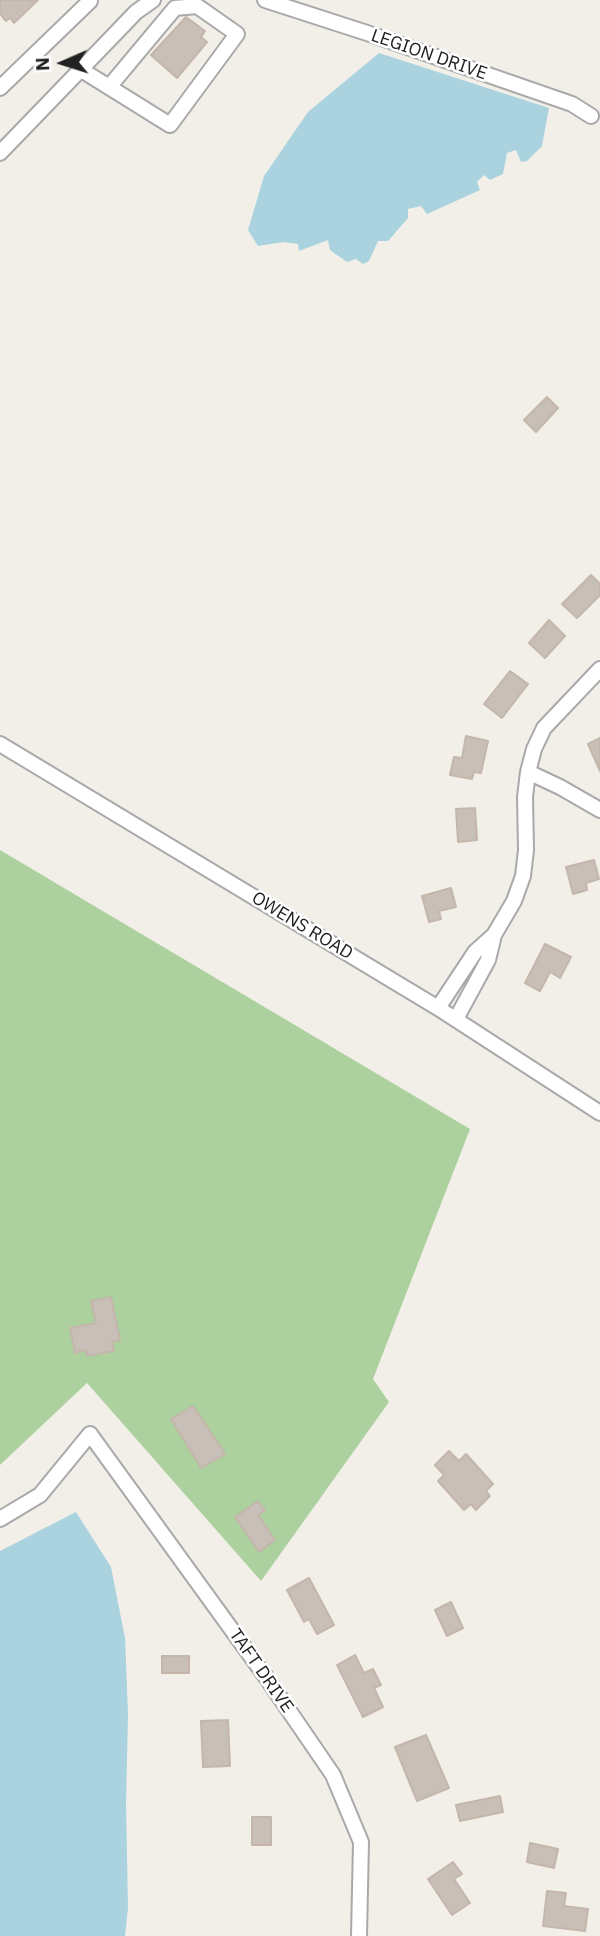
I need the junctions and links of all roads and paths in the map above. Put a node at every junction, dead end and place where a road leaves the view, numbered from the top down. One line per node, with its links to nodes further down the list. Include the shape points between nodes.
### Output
1 (89, 0): 6 (street)
2 (153, 0): 4 (street)
3 (265, 0): 7 (street, LEGION DRIVE, via 572,104)
4 (80, 69): 5 (street); 8 (street)
5 (109, 87): 5 (street, via 170,125 237,34 197,6 175,8)
6 (0, 88)
7 (591, 116)
8 (0, 153)
9 (600, 668): 11 (street, via 544,728)
10 (0, 744): 14 (street, OWENS ROAD)
11 (528, 772): 12 (street); 13 (street, via 523,876)
12 (600, 810)
13 (494, 935): 14 (street, via 475,952); 15 (street, via 488,960)
14 (438, 1008): 15 (street, OWENS ROAD)
15 (456, 1020): 16 (street, OWENS ROAD)
16 (600, 1113)
17 (0, 1519): 18 (street, TAFT DRIVE, via 40,1495 90,1434 333,1775 360,1842)
18 (359, 1936)

